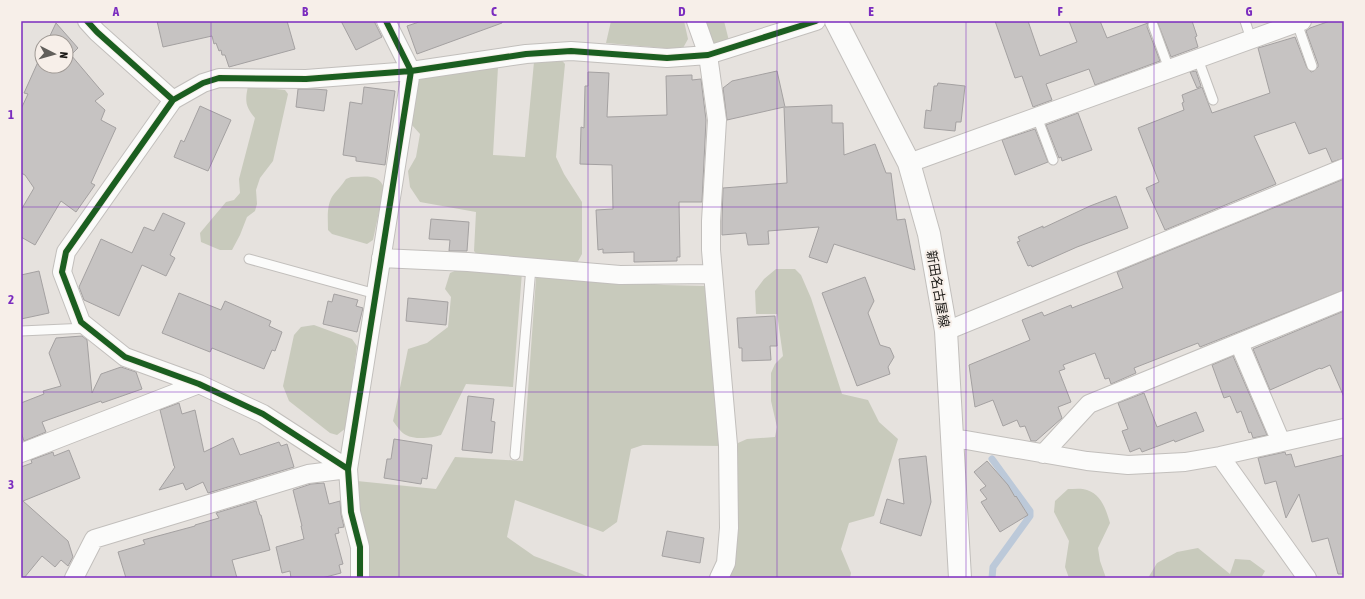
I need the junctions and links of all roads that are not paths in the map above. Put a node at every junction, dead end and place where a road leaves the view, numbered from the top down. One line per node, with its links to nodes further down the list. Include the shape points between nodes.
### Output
1 (87, 21): 15 (street)
2 (386, 21): 14 (street)
3 (696, 21): 10 (street)
4 (816, 21): 10 (street)
5 (836, 21): 19 (main road, 新田名古屋線)
6 (1244, 21): 9 (lane)
7 (1299, 22): 9 (street); 12 (lane)
8 (1153, 25): 13 (lane)
9 (1251, 40): 11 (street)
10 (708, 55): 14 (street, via 667,58 571,51 526,54); 24 (street, via 717,120 710,221)
11 (1198, 59): 13 (street); 16 (lane)
12 (1312, 66)
13 (1170, 69): 17 (street)
14 (410, 71): 15 (street, via 306,79 219,78); 21 (street)
15 (173, 100): 27 (street, via 66,252 62,272 81,322)
16 (1213, 100)
17 (1037, 117): 18 (lane); 19 (street)
18 (1053, 160)
19 (909, 163): 29 (main road, 新田名古屋線, via 929,234)
20 (1344, 168): 29 (street)
21 (382, 258): 23 (street); 25 (street)
22 (249, 259): 25 (lane)
23 (531, 267): 24 (street, via 620,275); 37 (lane)
24 (712, 274): 42 (street, via 728,445 729,528 726,563)
25 (376, 294): 39 (street)
26 (1344, 300): 30 (street)
27 (89, 328): 28 (lane); 31 (street, via 125,357)
28 (21, 331)
29 (946, 331): 33 (main road, 新田名古屋線)
30 (1240, 343): 34 (street); 36 (street, via 1089,404)
31 (199, 384): 35 (street); 39 (street, via 263,414)
32 (1344, 428): 34 (street)
33 (952, 439): 36 (street); 43 (main road, 新田名古屋線)
34 (1281, 442): 38 (street)
35 (21, 453)
36 (1043, 454): 38 (street, via 1128,465 1185,462)
37 (515, 455)
38 (1220, 456): 44 (street)
39 (348, 469): 40 (street, via 308,474 94,539); 41 (street, via 351,512 360,547)
40 (74, 578)
41 (360, 578)
42 (719, 578)
43 (960, 578)
44 (1307, 578)

